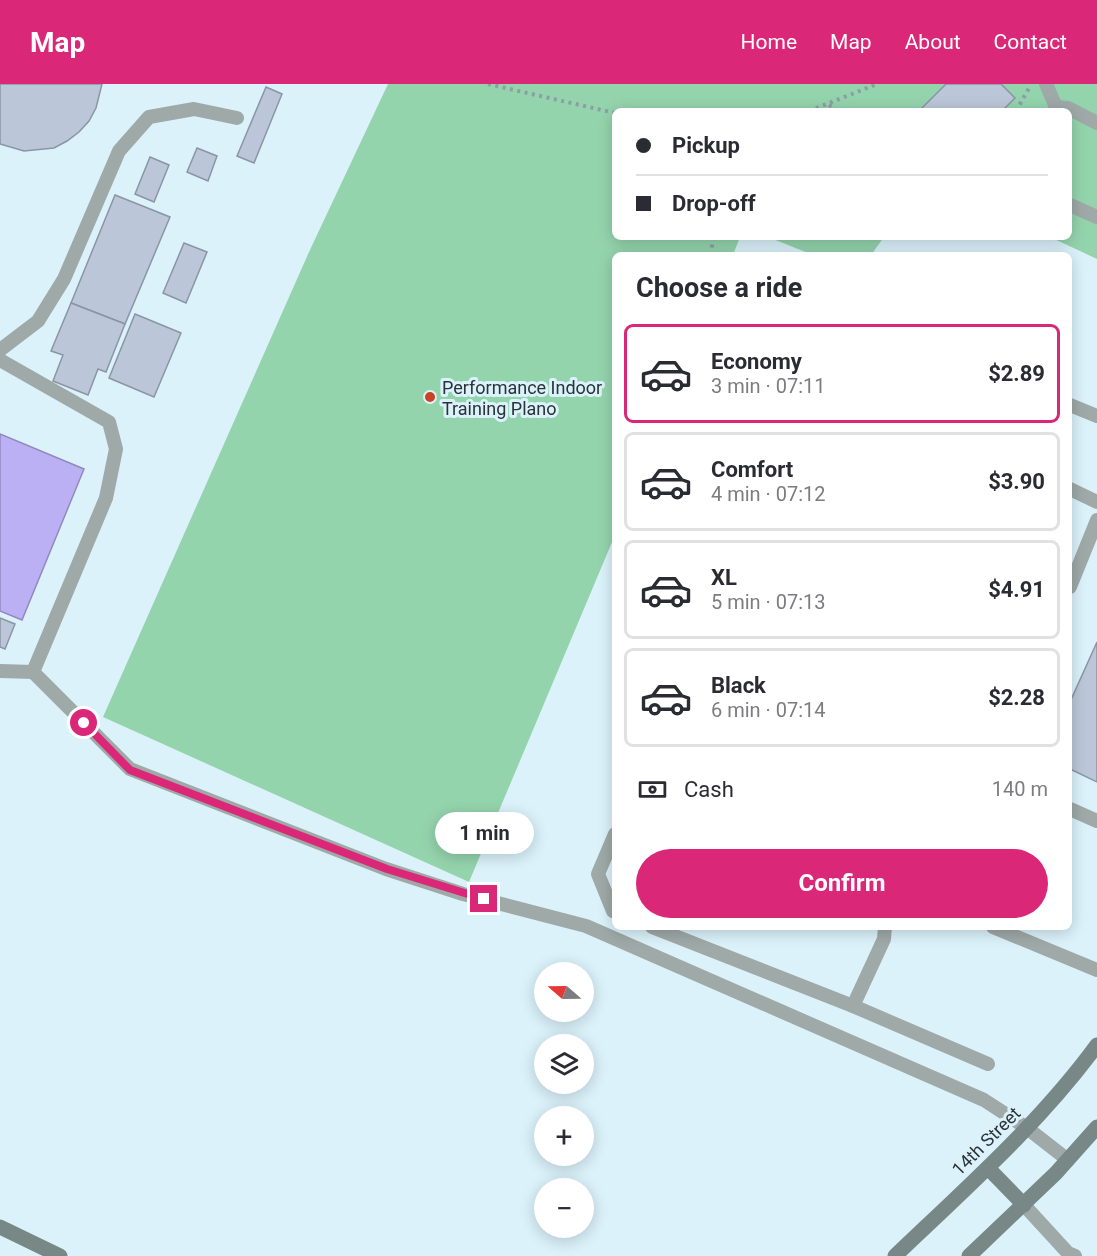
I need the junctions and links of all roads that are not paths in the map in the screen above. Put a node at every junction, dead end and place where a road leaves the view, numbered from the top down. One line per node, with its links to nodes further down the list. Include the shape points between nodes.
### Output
1 (1046, 84): 2 (lane)
2 (1055, 108)
3 (1072, 110): 5 (lane)
4 (237, 118): 8 (lane, via 194,109 149,117 119,151 64,279 38,321)
5 (1097, 123)
6 (1072, 206): 7 (lane)
7 (1097, 217)
8 (0, 350)
9 (0, 360): 17 (lane, via 109,422 116,449 106,498)
10 (1072, 406): 11 (lane)
11 (1097, 416)
12 (1072, 490): 13 (lane)
13 (1097, 502)
14 (1097, 520): 15 (lane)
15 (1072, 582)
16 (0, 672): 17 (lane)
17 (33, 672): 30 (lane, via 130,770 387,869 463,894 586,926 984,1100)
18 (1072, 810): 19 (lane)
19 (1097, 821)
20 (612, 841): 21 (lane, via 598,874)
21 (612, 909)
22 (660, 930): 26 (lane)
23 (885, 930): 26 (lane)
24 (1000, 930): 25 (lane)
25 (1097, 970)
26 (853, 1006): 28 (lane)
27 (1097, 1045): 30 (main road, 14th Street)
28 (988, 1064)
29 (1097, 1127): 31 (main road)
30 (1027, 1128): 31 (lane); 32 (main road, 14th Street)
31 (1068, 1160): 33 (main road)
32 (988, 1168): 33 (main road); 37 (main road, 14th Street)
33 (1024, 1204): 35 (lane); 38 (main road)
34 (0, 1227): 36 (main road)
35 (1070, 1255)
36 (60, 1256)
37 (895, 1256)
38 (969, 1256)

